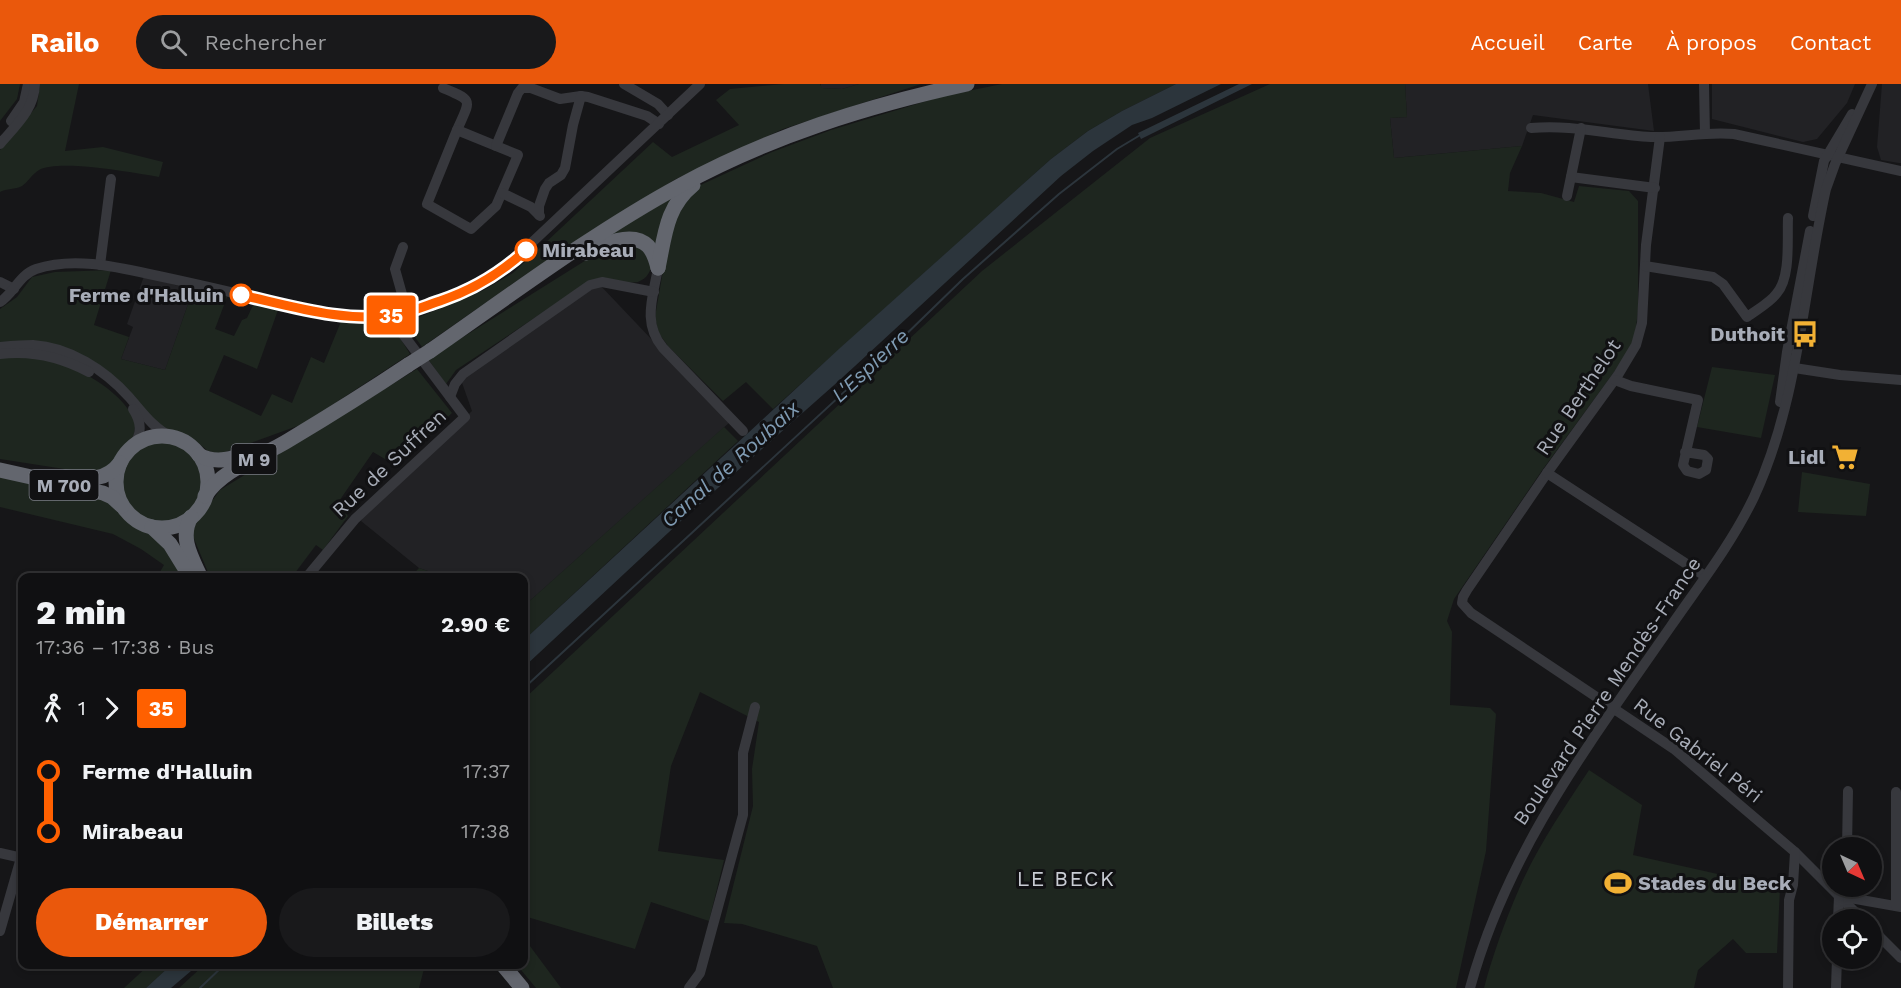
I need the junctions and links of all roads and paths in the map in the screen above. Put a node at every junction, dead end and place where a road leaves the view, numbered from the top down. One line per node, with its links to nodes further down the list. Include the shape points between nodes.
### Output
1 (28, 84): 16 (street, via 24,102)
2 (35, 84): 19 (street, via 30,107)
3 (624, 84): 11 (street, via 658,104)
4 (700, 84): 11 (street)
5 (967, 84): 22 (highway, M 9, via 824,122)
6 (1704, 84): 17 (street)
7 (1865, 84): 21 (street)
8 (1872, 84): 21 (street)
9 (443, 88): 15 (street, via 467,101)
10 (581, 96): 12 (street, via 647,116); 20 (street, via 560,99 522,88); 29 (street, via 565,168 545,189)
11 (668, 115): 12 (street)
12 (659, 124): 31 (street)
13 (1531, 128): 14 (street)
14 (1581, 128): 18 (street); 24 (street)
15 (457, 130): 20 (street); 27 (street, via 427,204 471,229 493,209)
16 (0, 133)
17 (1705, 134): 18 (street); 21 (street, via 1734,134)
18 (1660, 137): 26 (street, Rue Berthelot)
19 (0, 144)
20 (496, 146): 27 (street, via 518,155)
21 (1833, 155): 23 (street); 45 (street, Boulevard Pierre Mendès-France)
22 (717, 167): 35 (highway, via 674,205); 39 (highway, M 9, via 637,211)
23 (1901, 171)
24 (1571, 177): 26 (street); 28 (street)
25 (111, 179): 33 (street)
26 (1654, 188): 34 (street, Rue Berthelot)
27 (502, 193): 29 (street)
28 (1567, 196)
29 (539, 215): 31 (street)
30 (1788, 218): 34 (street, via 1781,287 1747,317 1723,284 1713,277)
31 (550, 226): 41 (street, via 491,278 457,295)
32 (404, 247): 41 (street, via 395,269)
33 (100, 266): 37 (street, via 72,263 37,269 23,276); 42 (street, via 317,312)
34 (1645, 266): 46 (street, Rue Berthelot, via 1640,333)
35 (658, 268): 38 (street); 39 (highway, via 645,244 636,240 615,241)
36 (0, 282): 37 (street)
37 (14, 289): 40 (street)
38 (654, 292): 48 (street, via 602,282 590,285 463,374); 50 (street, via 650,322 657,341)
39 (514, 293): 49 (highway, M 9, bridge)
40 (0, 302)
41 (407, 312): 42 (street)
42 (395, 315): 48 (street, Rue de Suffren, via 402,333)
43 (0, 347): 51 (street, via 41,346 84,362 113,380 154,426)
44 (0, 354): 52 (street, via 49,356 103,380 128,402 139,419 141,431)
45 (1789, 367): 47 (street); 66 (street, Boulevard Pierre Mendès-France, via 1763,475 1734,533)
46 (1615, 380): 53 (street, via 1698,400); 58 (street, Rue Berthelot)
47 (1901, 380)
48 (450, 397): 65 (street, Rue de Suffren, via 465,417 355,519)
49 (308, 428): 54 (highway, M 9, via 225,460 214,461); 59 (highway, M 9, via 221,478)
50 (743, 431)
51 (173, 438): 52 (highway, via 152,437); 54 (highway)
52 (133, 447): 55 (highway)
53 (1685, 452)
54 (199, 455): 59 (highway, via 207,475)
55 (120, 463): 56 (highway, M 700, via 108,475 95,478 47,475); 60 (highway, via 116,484)
56 (0, 465)
57 (0, 470): 60 (highway, M 700, via 103,493)
58 (1547, 473): 66 (street); 67 (street, Rue Berthelot, via 1462,597)
59 (205, 496): 61 (highway)
60 (124, 508): 62 (highway, via 136,520)
61 (191, 517): 62 (highway, via 173,526); 64 (highway, via 186,542)
62 (152, 527): 63 (highway, via 170,544)
63 (188, 573)
64 (199, 573)
65 (310, 573)
66 (1705, 576): 69 (street, Boulevard Pierre Mendès-France)
67 (1471, 613): 69 (street, Rue Gabriel Péri)
68 (755, 707): 86 (street, via 743,753 743,815 700,973)
69 (1614, 708): 73 (street, Rue Gabriel Péri, via 1674,749); 87 (street, Boulevard Pierre Mendès-France, via 1531,836 1491,923)
70 (1848, 791): 72 (street)
71 (1896, 792): 79 (street)
72 (1847, 837)
73 (1795, 852): 77 (street, Rue Gabriel Péri); 88 (street, via 1789,900)
74 (0, 853): 75 (street)
75 (18, 857)
76 (18, 871): 80 (street)
77 (1822, 875)
78 (1860, 897): 79 (street)
79 (1899, 907)
80 (0, 931)
81 (1882, 939): 82 (street)
82 (1901, 958)
83 (506, 969): 85 (highway)
84 (1837, 969): 89 (street)
85 (522, 988)
86 (689, 988)
87 (1470, 988)
88 (1788, 988)
89 (1836, 988)

